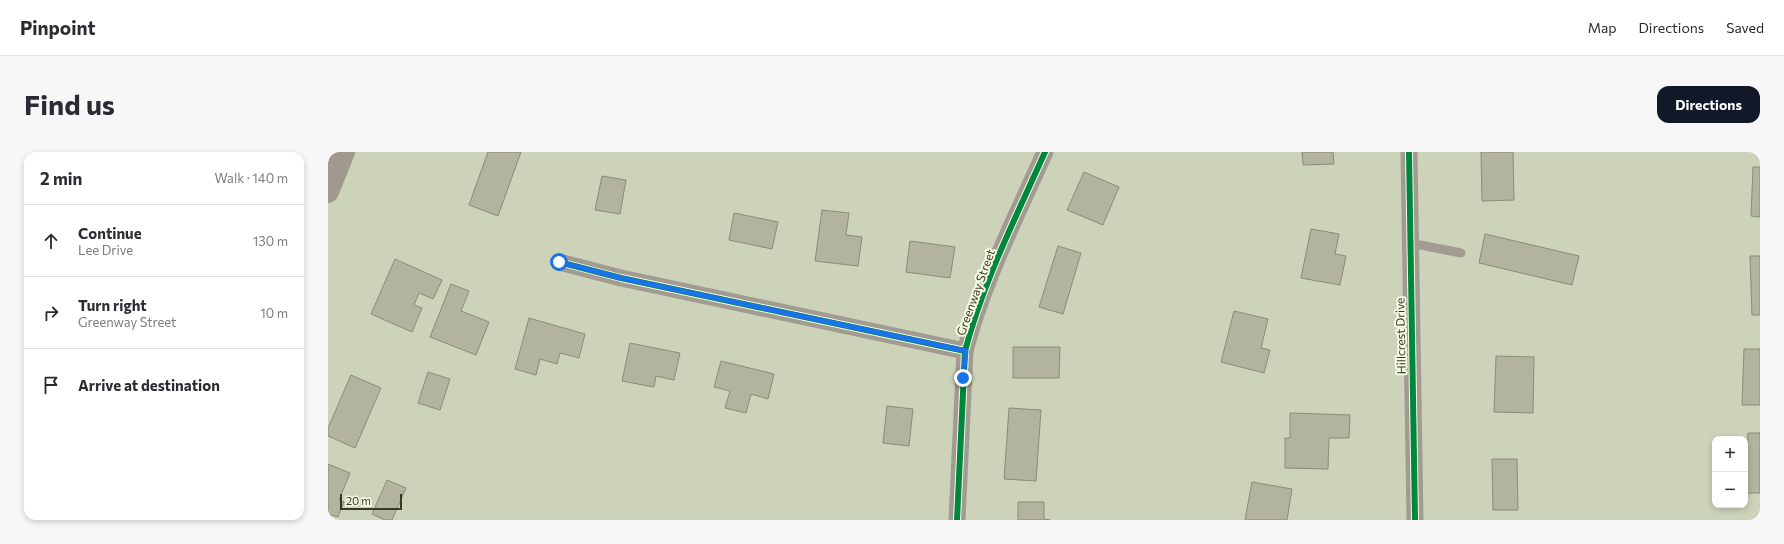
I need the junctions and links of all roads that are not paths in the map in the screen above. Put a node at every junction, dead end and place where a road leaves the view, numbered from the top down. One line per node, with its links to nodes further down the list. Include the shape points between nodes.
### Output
1 (344, 152): 4 (main road)
2 (1045, 152): 8 (street, Greenway Street, via 1002,248 971,328)
3 (1409, 152): 5 (street, Hillcrest Drive)
4 (328, 192)
5 (1410, 243): 6 (lane); 10 (street, Hillcrest Drive)
6 (1461, 253)
7 (559, 262): 8 (street, via 621,278)
8 (966, 351): 9 (street, Greenway Street)
9 (957, 520)
10 (1415, 520)

